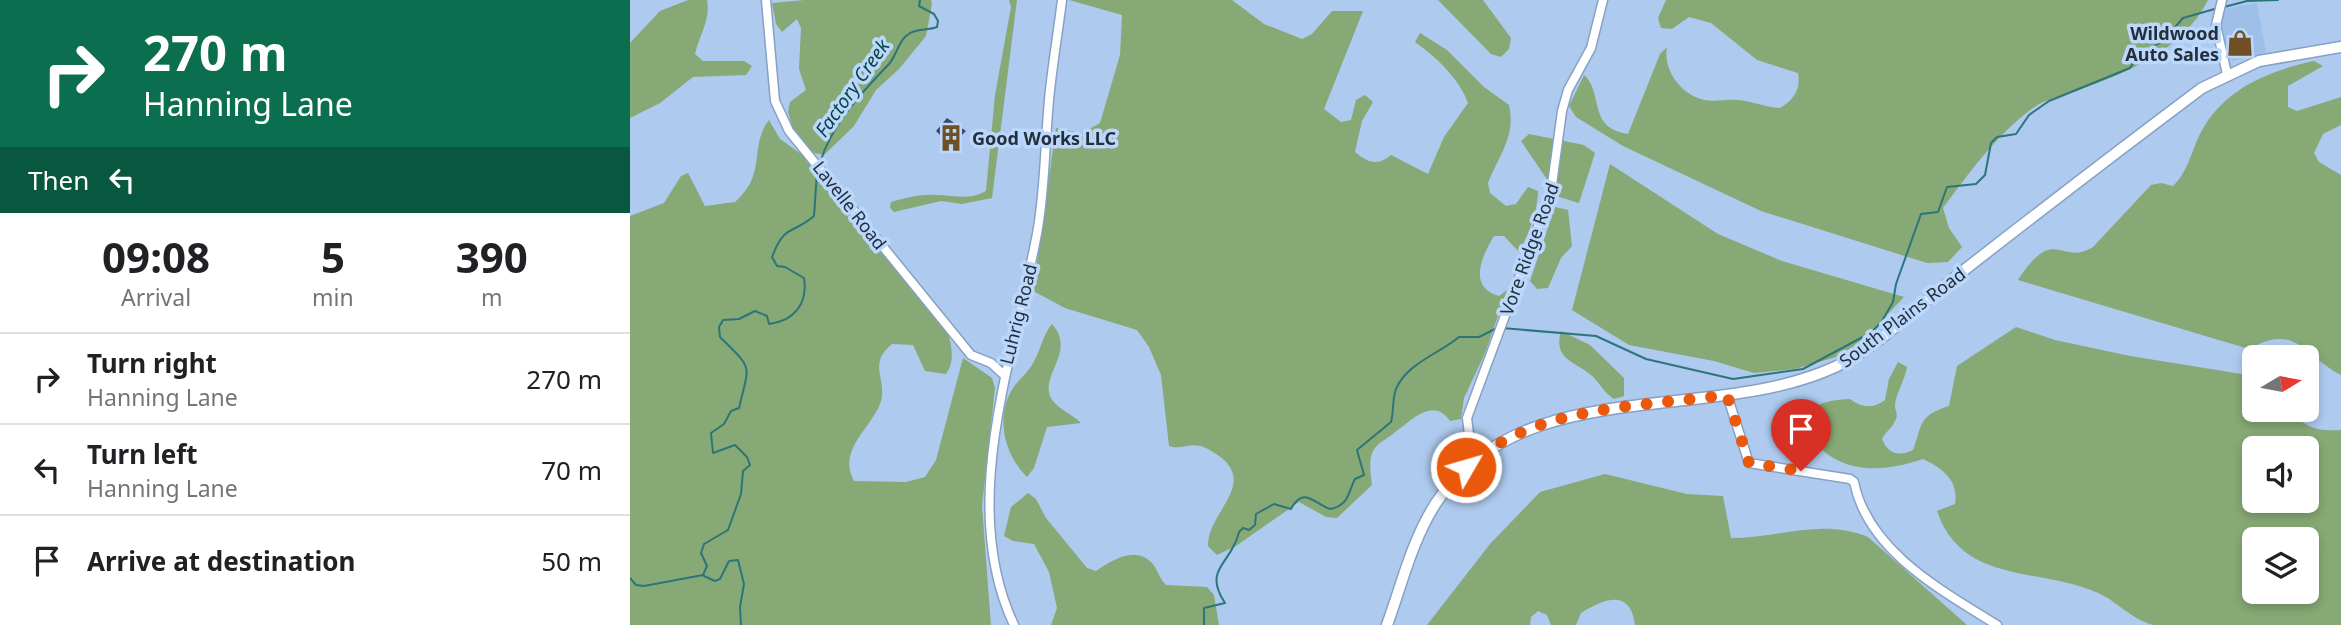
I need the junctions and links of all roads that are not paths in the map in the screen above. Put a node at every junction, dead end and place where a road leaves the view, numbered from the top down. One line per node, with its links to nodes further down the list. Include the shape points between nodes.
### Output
1 (766, 0): 7 (street, Lavelle Road, via 780,116 971,355)
2 (1062, 0): 7 (street, Luhrig Road, via 1038,226)
3 (1603, 0): 9 (street, Vore Ridge Road, via 1595,39 1562,111 1551,192 1467,418)
4 (2220, 4): 6 (street, via 2216,25)
5 (2341, 47): 6 (main road, South Plains Road, via 2259,61)
6 (2227, 74): 8 (main road, South Plains Road, via 2158,121 1856,354 1810,376)
7 (1003, 374): 10 (street, Luhrig Road, via 993,445 992,527 996,567)
8 (1727, 395): 9 (main road, South Plains Road, via 1559,419 1503,439); 12 (street, via 1749,463 1850,480 1873,530 1914,569)
9 (1478, 457): 11 (main road, South Plains Road, via 1455,477 1422,527)
10 (1014, 625)
11 (1387, 625)
12 (1997, 625)

